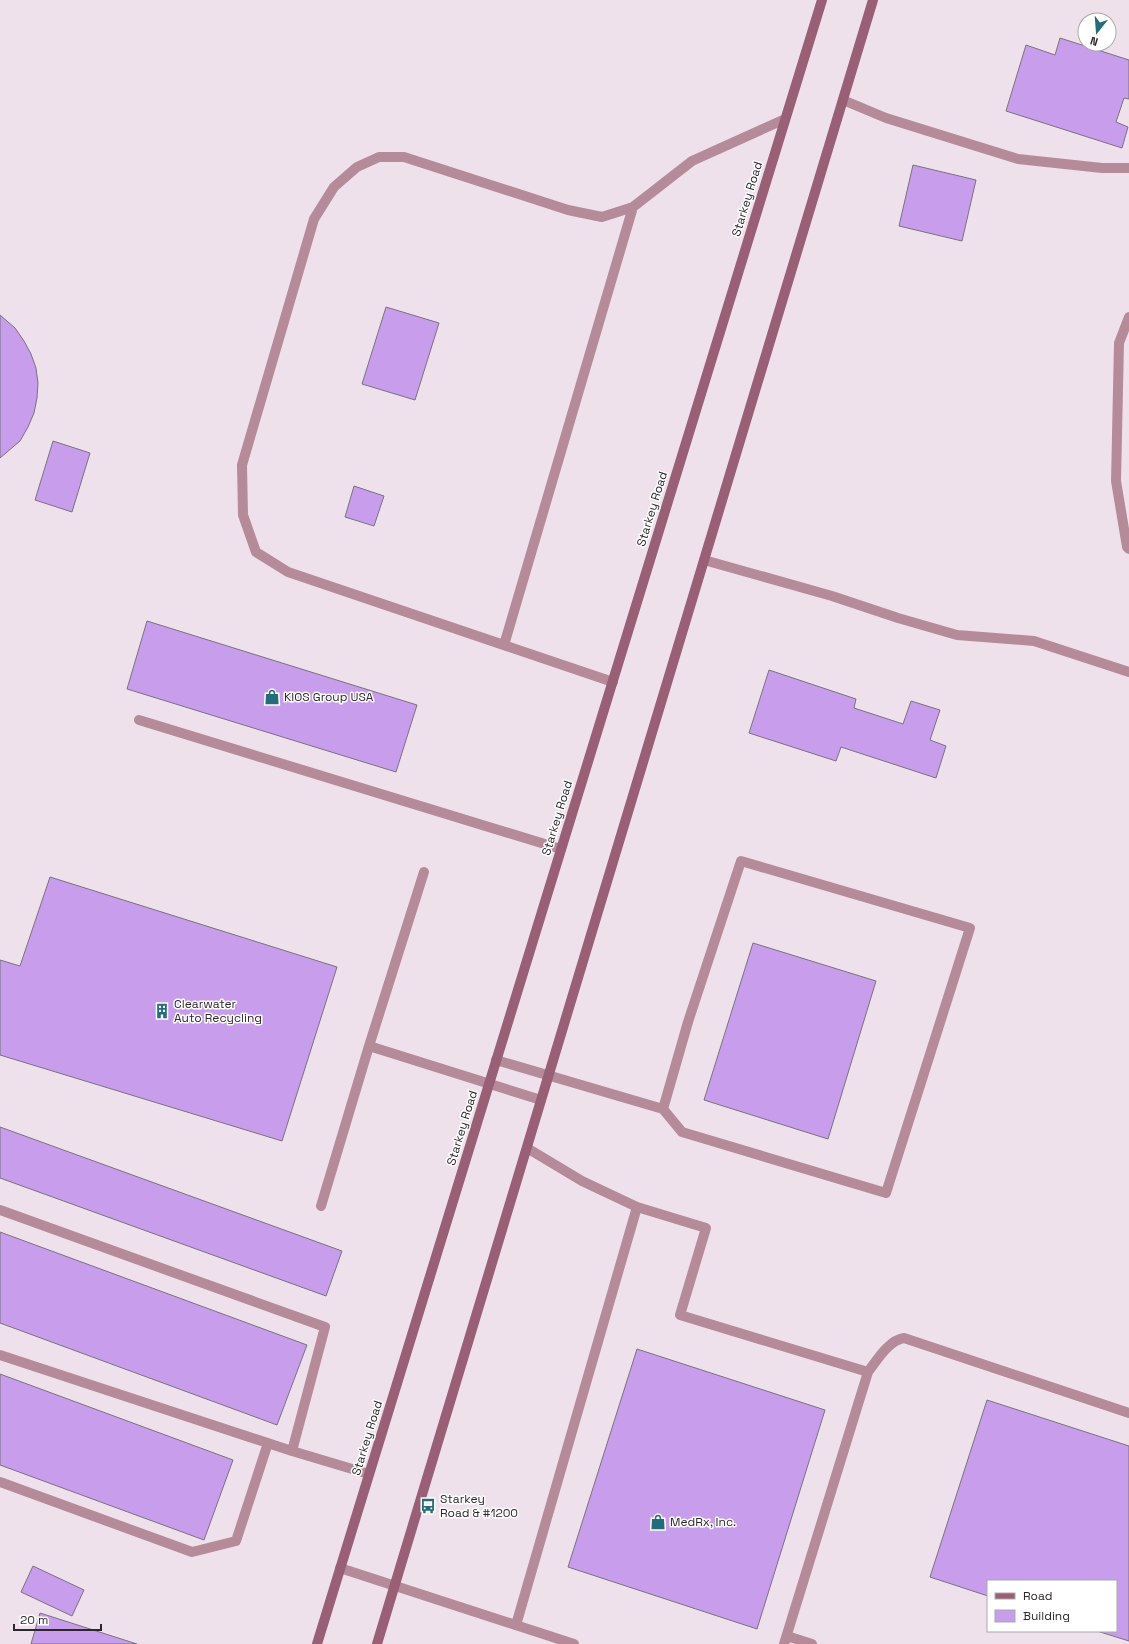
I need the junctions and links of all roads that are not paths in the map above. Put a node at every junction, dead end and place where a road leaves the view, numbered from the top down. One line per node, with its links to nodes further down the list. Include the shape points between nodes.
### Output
1 (822, 0): 4 (main road, Starkey Road)
2 (873, 0): 3 (main road)
3 (842, 100): 5 (street, via 886,118 1018,159 1102,168); 9 (main road)
4 (785, 119): 6 (street, via 692,162); 12 (main road, Starkey Road)
5 (1129, 168)
6 (633, 208): 10 (street); 10 (street, via 602,216 568,210 404,157 379,157 356,167 334,187 314,219 242,465 243,515 256,552 288,572)
7 (1129, 317): 8 (street, via 1119,343 1116,481)
8 (1129, 549)
9 (704, 560): 11 (street, via 832,596 957,636 1034,641); 18 (main road)
10 (504, 645): 12 (street)
11 (1129, 672)
12 (613, 682): 14 (main road, Starkey Road)
13 (139, 720): 14 (street)
14 (561, 849): 17 (main road, Starkey Road)
15 (424, 872): 16 (street)
16 (369, 1046): 19 (street); 23 (street)
17 (496, 1060): 18 (street); 19 (main road, Starkey Road)
18 (548, 1076): 20 (main road); 21 (street)
19 (489, 1083): 20 (street); 31 (main road, Starkey Road)
20 (541, 1100): 22 (main road)
21 (663, 1109): 21 (street, via 741,860 970,928 886,1193 682,1132)
22 (527, 1148): 24 (street, via 582,1181); 34 (main road)
23 (321, 1206)
24 (638, 1207): 27 (street, via 706,1228 680,1315); 35 (street)
25 (0, 1210): 30 (street, via 325,1327)
26 (0, 1355): 29 (street)
27 (868, 1372): 28 (street, via 890,1345 904,1338); 36 (street)
28 (1129, 1413)
29 (268, 1443): 30 (street); 32 (street, via 236,1541 192,1552)
30 (292, 1451): 31 (street)
31 (369, 1474): 33 (main road, Starkey Road)
32 (0, 1482)
33 (340, 1568): 34 (street); 37 (main road, Starkey Road)
34 (395, 1586): 35 (street); 38 (main road)
35 (516, 1625): 39 (street)
36 (786, 1640): 40 (street)
37 (317, 1644)
38 (377, 1644)
39 (574, 1644)
40 (812, 1644)

